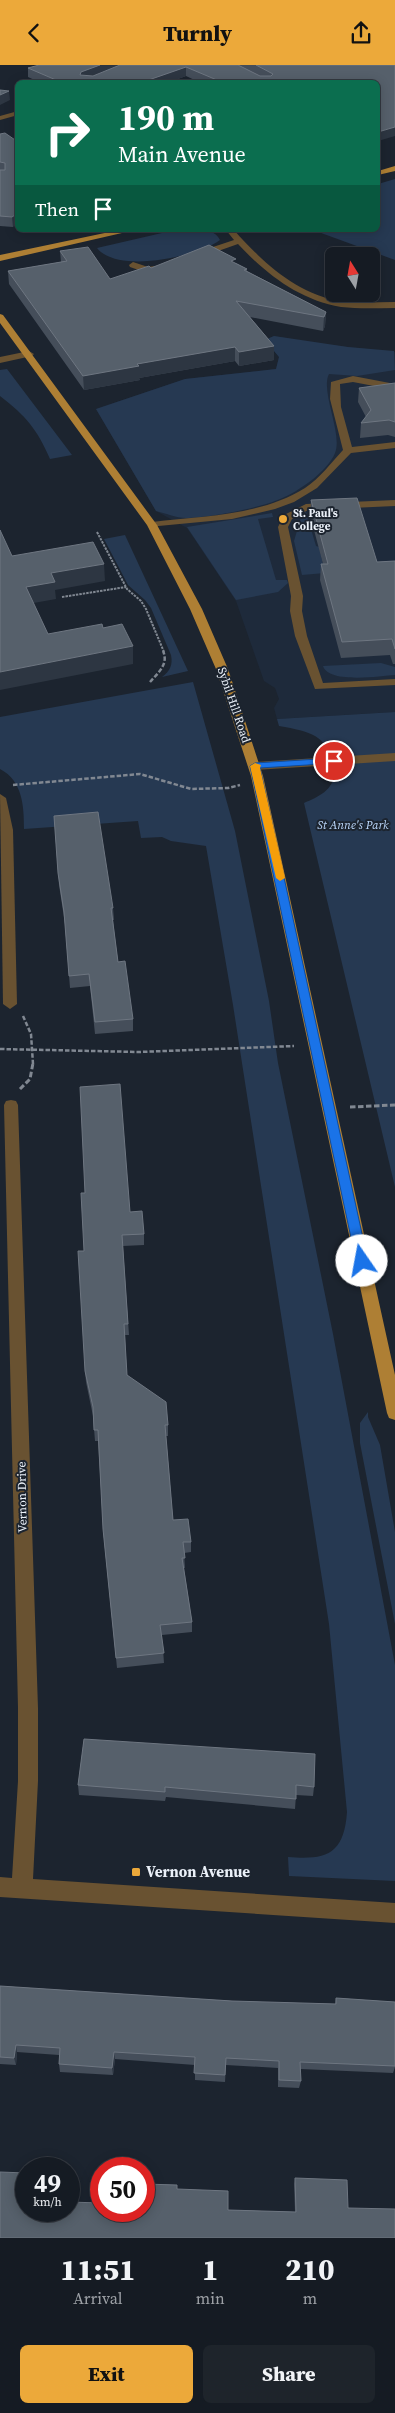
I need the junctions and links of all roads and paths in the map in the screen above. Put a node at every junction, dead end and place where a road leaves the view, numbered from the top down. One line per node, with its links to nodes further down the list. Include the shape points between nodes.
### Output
1 (15, 114): 2 (street)
2 (0, 118)
3 (395, 168): 4 (main road)
4 (380, 172)
5 (122, 232): 8 (main road)
6 (232, 232): 7 (street)
7 (239, 241): 9 (street); 12 (street, via 275,275 328,301)
8 (0, 258)
9 (186, 259)
10 (133, 265): 11 (street, via 147,270)
11 (168, 266)
12 (395, 305)
13 (0, 317): 14 (main road, Sybil Hill Road)
14 (29, 354): 15 (street); 20 (main road, Sybil Hill Road)
15 (0, 360)
16 (395, 387): 18 (street, via 353,379 336,382 338,416)
17 (395, 445): 18 (street)
18 (348, 450): 20 (street, via 309,489 282,504 206,519)
19 (395, 503): 25 (street, via 306,507 288,517 283,527 298,596 296,611 301,635 319,687)
20 (152, 525): 27 (main road, Sybil Hill Road, via 209,637)
21 (97, 532): 22 (path)
22 (126, 587): 23 (path); 24 (path, via 146,609 165,655 163,667)
23 (62, 597)
24 (150, 682)
25 (395, 683)
26 (395, 757): 27 (street)
27 (255, 766): 32 (main road, Sybil Hill Road)
28 (9, 785): 29 (path, via 140,774 192,789)
29 (244, 785)
30 (0, 798): 31 (street, via 7,830)
31 (10, 1004): 33 (path, via 28,1019)
32 (316, 1044): 33 (path, via 230,1050); 37 (main road, Sybil Hill Road)
33 (32, 1048): 34 (path); 35 (path, via 32,1073 29,1081 16,1092)
34 (0, 1049)
35 (11, 1105): 40 (street, Vernon Drive, via 28,1708 28,1790)
36 (395, 1105): 37 (path)
37 (330, 1109): 38 (main road, Sybil Hill Road)
38 (395, 1413)
39 (0, 1887): 40 (street)
40 (22, 1888): 41 (street)
41 (395, 1913)

